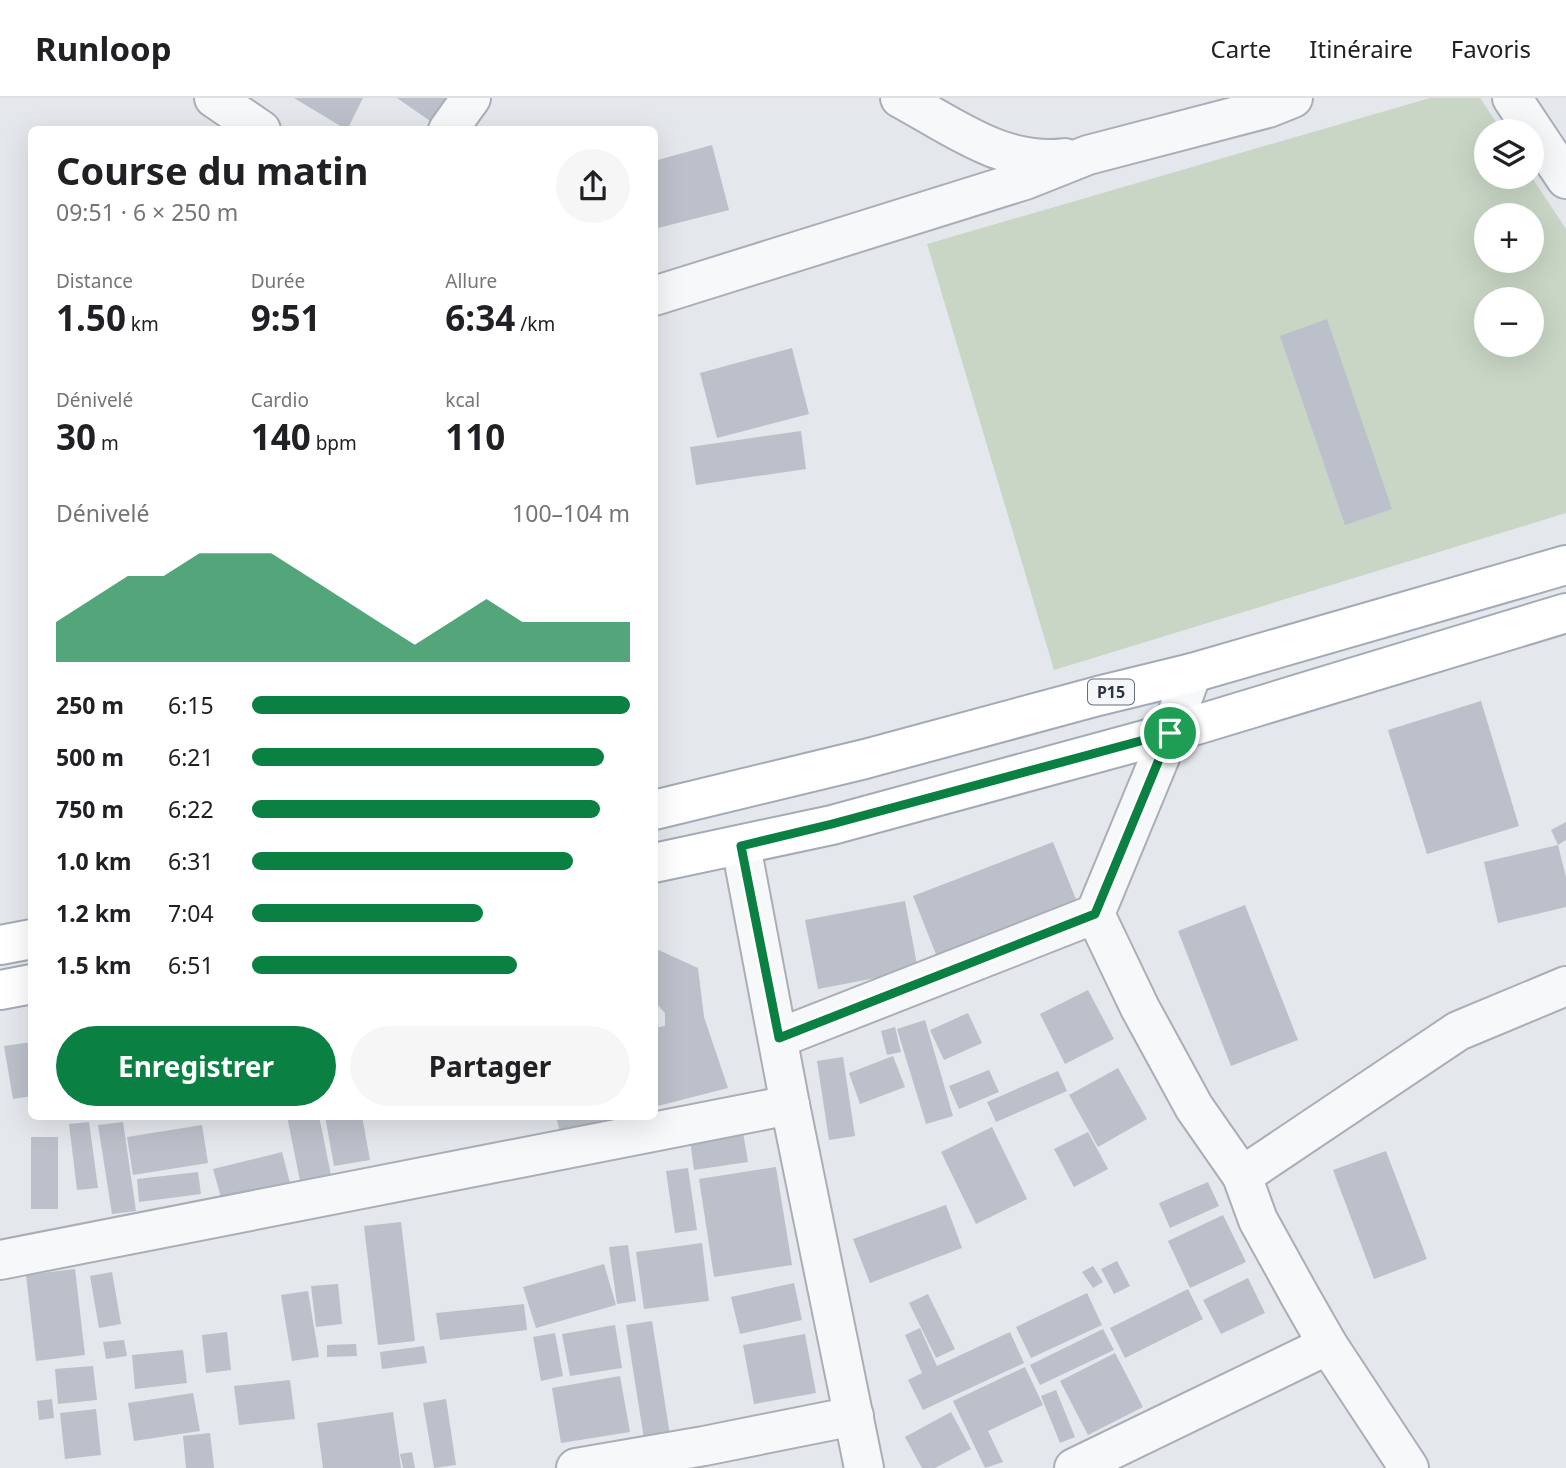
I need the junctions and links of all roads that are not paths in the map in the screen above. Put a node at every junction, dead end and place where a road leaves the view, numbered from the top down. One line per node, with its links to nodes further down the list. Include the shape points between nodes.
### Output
1 (214, 98): 6 (street)
2 (471, 98): 7 (street)
3 (900, 98): 8 (street, via 989,148 1019,157)
4 (1293, 98): 8 (street)
5 (1513, 98): 9 (street)
6 (255, 126)
7 (451, 126)
8 (1088, 155): 10 (street, via 1025,180)
9 (1566, 178)
10 (658, 295)
11 (1566, 565): 13 (main road, P15)
12 (1566, 612): 14 (main road)
13 (1192, 673): 14 (street); 15 (main road, P15)
14 (1170, 733): 16 (main road); 18 (street)
15 (658, 809)
16 (741, 846): 17 (main road); 24 (street)
17 (658, 862)
18 (1095, 914): 24 (street); 26 (street, via 1194,1107)
19 (28, 940): 20 (main road)
20 (0, 945)
21 (28, 985): 23 (main road)
22 (1566, 986): 26 (street, via 1458,1031)
23 (0, 990)
24 (779, 1038): 25 (street)
25 (790, 1105): 27 (street); 29 (street)
26 (1242, 1176): 28 (street, via 1258,1220)
27 (0, 1260)
28 (1328, 1345): 32 (street); 33 (street)
29 (854, 1416): 30 (street); 31 (street)
30 (576, 1468)
31 (864, 1468)
32 (1074, 1468)
33 (1409, 1468)

